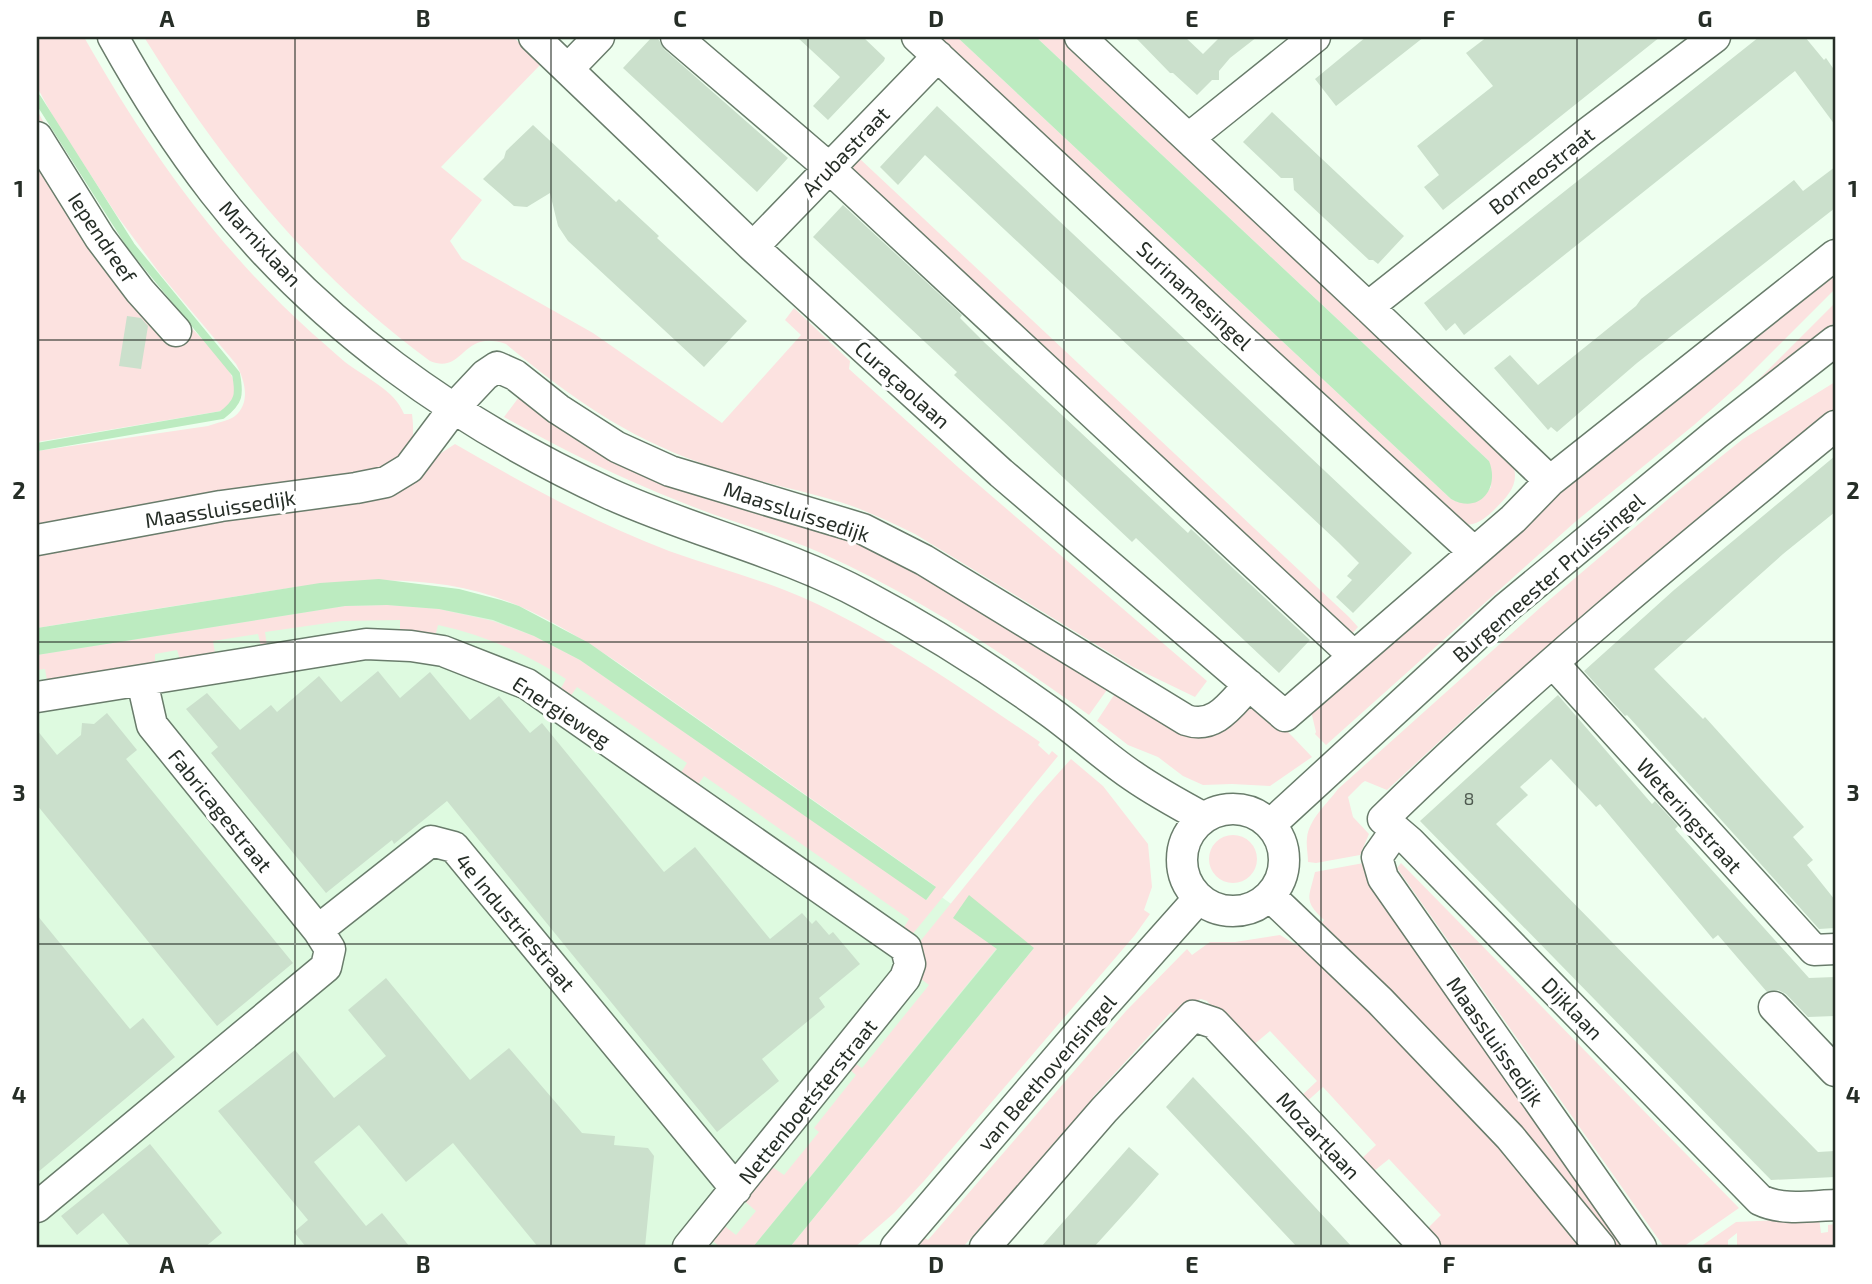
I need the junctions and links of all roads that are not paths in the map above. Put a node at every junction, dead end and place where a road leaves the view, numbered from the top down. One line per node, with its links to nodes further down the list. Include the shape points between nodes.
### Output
1 (113, 37): 18 (street, Marnixlaan, via 177,142 215,194 279,266 349,331)
2 (534, 37): 9 (street, Curaçaolaan)
3 (599, 37): 9 (street)
4 (676, 37): 12 (street)
5 (1080, 37): 11 (street)
6 (1315, 37): 11 (street)
7 (1716, 37): 15 (street, Borneostraat)
8 (927, 46): 12 (street, Arubastraat); 22 (street, Surinamesingel)
9 (568, 69): 13 (street, Curaçaolaan)
10 (37, 137): 16 (street, Iependreef, via 100,238)
11 (1189, 138): 15 (street)
12 (828, 167): 13 (street, Arubastraat); 23 (street)
13 (753, 247): 26 (street, Curaçaolaan, via 1001,474)
14 (1835, 255): 20 (street)
15 (1368, 307): 20 (street)
16 (176, 331)
17 (1835, 341): 29 (street, Burgemeester Pruissingel, via 1506,608)
18 (454, 408): 21 (street, Maassluissedijk, via 409,468 386,482); 26 (street, Maassluissedijk, via 497,367 617,447 670,471 863,529 924,559 1185,720 1198,724 1218,717); 30 (street, via 607,492 817,572 866,597 979,664 1132,776 1151,806)
19 (1835, 426): 24 (street)
20 (1550, 481): 22 (street)
21 (37, 540)
22 (1474, 552): 23 (street)
23 (1354, 656): 26 (street, Curaçaolaan, via 1285,716)
24 (1553, 663): 28 (street); 35 (street, Weteringstraat, via 1814,950)
25 (142, 681): 27 (street, Energieweg); 33 (street, Fabricagestraat, via 152,725); 34 (street, Energieweg, via 366,645 432,649 469,660 527,684)
26 (1249, 685)
27 (37, 697)
28 (1389, 824): 39 (street, Dijklaan, via 1760,1200 1784,1207); 46 (street, Maassluissedijk, via 1377,857 1383,878)
29 (1270, 825): 30 (street, via 1238,810 1215,812); 31 (street, via 1284,852 1284,868)
30 (1196, 828): 32 (street, via 1183,849 1183,870)
31 (1270, 895): 32 (street, via 1248,909 1235,911 1222,911); 45 (street, via 1500,1127)
32 (1199, 898): 43 (street, van Beethovensingel)
33 (318, 930): 38 (street, 4e Industriestraat, via 431,841 454,847); 40 (street, via 330,949 326,967)
34 (906, 948): 38 (street, Nettenboetsterstraat, via 910,964 905,978)
35 (1835, 949)
36 (1774, 1007): 37 (street)
37 (1835, 1071)
38 (736, 1189): 42 (street, Nettenboetsterstraat)
39 (1835, 1205)
40 (37, 1207)
41 (1406, 1240): 44 (street, Mozartlaan, via 1214,1023 1193,1016)
42 (688, 1247)
43 (896, 1247)
44 (985, 1247)
45 (1600, 1247)
46 (1641, 1247)

